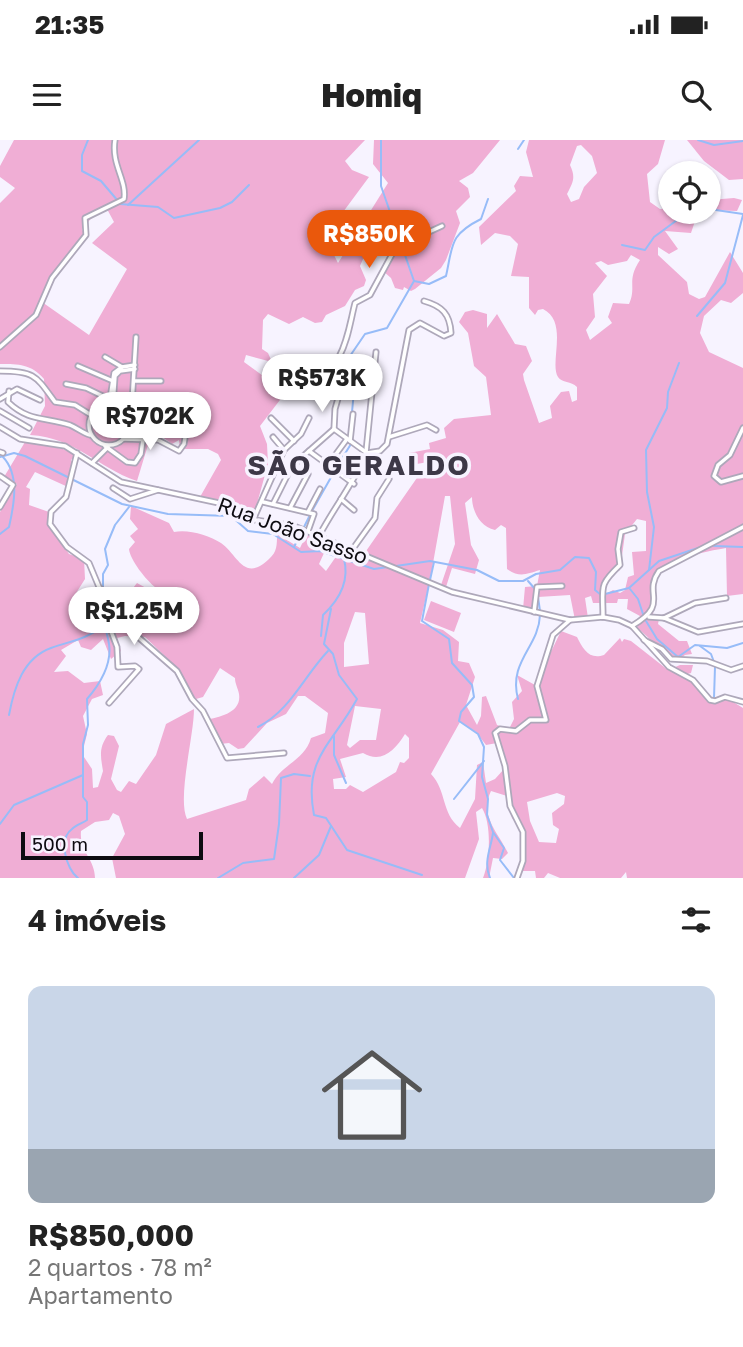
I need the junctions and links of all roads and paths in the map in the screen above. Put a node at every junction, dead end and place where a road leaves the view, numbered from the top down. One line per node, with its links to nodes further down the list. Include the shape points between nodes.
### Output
1 (115, 140): 5 (street, via 113,158 124,200 85,218 86,235 52,278 36,315)
2 (442, 226): 31 (street, via 396,247 370,295 355,303 348,344 341,352 343,381)
3 (424, 301): 36 (street, via 446,313 450,335 418,323 412,326 405,340 405,361)
4 (136, 337): 10 (street)
5 (0, 347)
6 (376, 352): 45 (street)
7 (105, 357): 9 (street)
8 (78, 366): 14 (street)
9 (122, 367): 10 (street); 14 (street, via 114,373)
10 (135, 367): 12 (street); 14 (street, via 120,371)
11 (0, 371): 24 (street, via 23,372 38,379 55,402 75,405)
12 (134, 381): 13 (street); 19 (street)
13 (160, 381)
14 (113, 382): 21 (street)
15 (66, 384): 21 (street, via 86,388)
16 (9, 391): 17 (street); 18 (street, via 21,390); 20 (street)
17 (1, 396): 20 (street)
18 (40, 400)
19 (132, 401): 27 (street); 33 (street, via 176,402 187,415)
20 (8, 402): 34 (street, via 28,416 70,425)
21 (111, 403): 24 (street); 27 (street)
22 (0, 411): 29 (street)
23 (353, 414): 39 (street)
24 (91, 415): 34 (street)
25 (271, 418): 40 (street)
26 (309, 418): 40 (street)
27 (130, 420): 33 (street, via 165,422); 37 (street)
28 (0, 427): 44 (street, Rua João Sasso, via 20,439 60,444)
29 (29, 428)
30 (743, 428): 50 (street, via 714,475 721,482)
31 (334, 429): 39 (street); 43 (street)
32 (436, 430): 36 (street, via 427,425)
33 (186, 433): 38 (street, via 180,451 158,440)
34 (92, 436): 41 (street)
35 (273, 437): 42 (street)
36 (388, 437): 45 (street, via 383,450)
37 (123, 439): 38 (street); 41 (street)
38 (143, 440): 41 (street, via 135,463)
39 (349, 440): 45 (street); 47 (street)
40 (294, 441): 42 (street)
41 (107, 446): 46 (street)
42 (284, 450): 57 (street)
43 (309, 451): 47 (street); 58 (street, via 292,466)
44 (77, 453): 46 (street, Rua João Sasso); 70 (street, via 64,499 49,521 66,547 89,563)
45 (367, 453): 52 (street)
46 (91, 462): 54 (street, Rua João Sasso, via 117,480)
47 (328, 465): 52 (street)
48 (308, 474): 60 (street)
49 (0, 476): 59 (street, via 13,485)
50 (743, 476)
51 (389, 479): 68 (street, via 377,498 373,520)
52 (354, 484): 56 (street)
53 (113, 488): 54 (street, via 130,499)
54 (159, 489): 63 (street, Rua João Sasso, via 219,503)
55 (320, 489): 62 (street)
56 (341, 499): 61 (street); 67 (street)
57 (263, 502): 58 (street); 63 (street)
58 (273, 504): 60 (street)
59 (0, 507)
60 (290, 508): 62 (street)
61 (354, 510)
62 (308, 512): 66 (street, via 315,516)
63 (253, 520): 66 (street, Rua João Sasso)
64 (743, 527): 74 (street, via 660,571)
65 (634, 528): 73 (street, via 621,532 620,565 607,574 603,587)
66 (304, 530): 67 (street, Rua João Sasso)
67 (318, 536): 68 (street, Rua João Sasso)
68 (352, 550): 72 (street, Rua João Sasso, via 452,592)
69 (562, 586): 72 (street, via 537,587)
70 (103, 591): 82 (street, via 103,610 117,647 118,667 139,669); 83 (street, via 125,626 177,671 227,758)
71 (726, 598): 75 (street, via 695,603)
72 (534, 612): 76 (street, Rua João Sasso)
73 (603, 617): 76 (street, Rua João Sasso); 78 (street, Rua João Sasso)
74 (649, 617): 75 (street); 78 (street)
75 (664, 618): 77 (street, via 698,632)
76 (570, 620): 84 (street, via 553,635 536,689 546,720 530,720 516,731 500,729 495,733 510,806 523,830)
77 (743, 624)
78 (632, 626): 79 (street)
79 (642, 640): 80 (street, via 671,659 707,661 731,670); 81 (street, via 669,667 695,682 710,700 725,697)
80 (743, 666)
81 (743, 702)
82 (109, 703)
83 (284, 754)
84 (517, 878)

